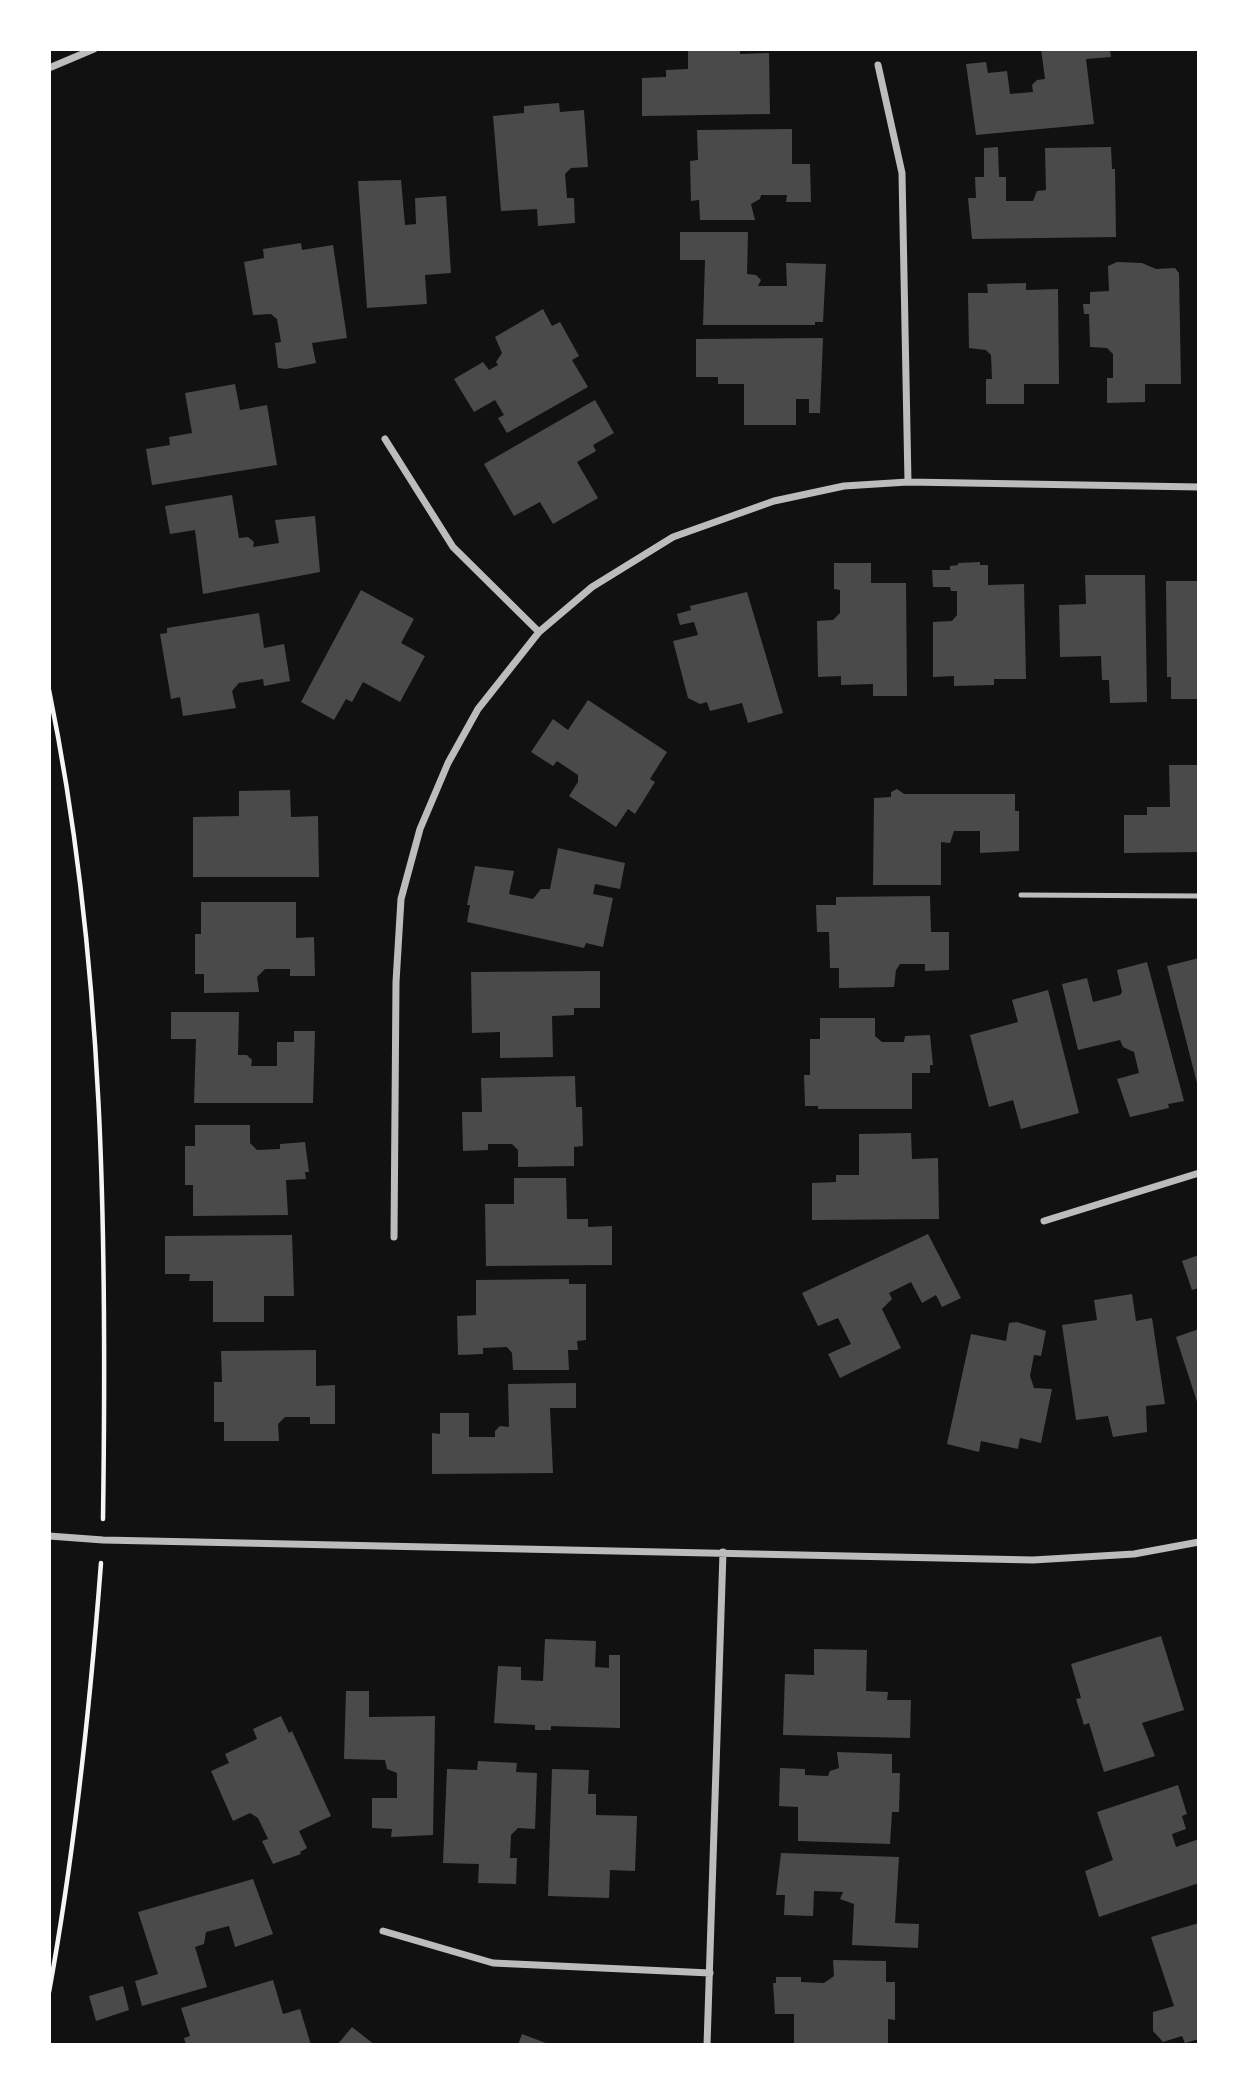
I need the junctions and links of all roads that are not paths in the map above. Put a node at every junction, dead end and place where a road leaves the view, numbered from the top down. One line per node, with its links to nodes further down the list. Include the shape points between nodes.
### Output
1 (94, 49): 3 (street)
2 (878, 65): 5 (street, via 902,173)
3 (49, 68)
4 (385, 439): 7 (street, via 453,547)
5 (908, 482): 6 (street); 7 (street, via 844,486 774,501 673,537 593,587)
6 (1199, 487)
7 (539, 632): 12 (street, via 478,709 448,763 420,830 401,899)
8 (1021, 895): 9 (lane)
9 (1199, 896)
10 (1199, 1173): 11 (street)
11 (1044, 1221)
12 (394, 1237)
13 (49, 1536): 15 (street)
14 (1199, 1542): 15 (street, via 1134,1554 1032,1560)
15 (723, 1552): 17 (street)
16 (383, 1931): 17 (street, via 494,1963)
17 (710, 1973): 18 (street)
18 (707, 2045)

